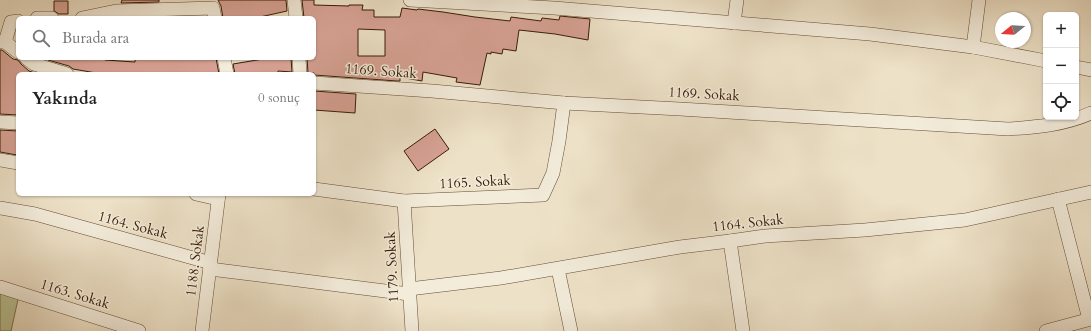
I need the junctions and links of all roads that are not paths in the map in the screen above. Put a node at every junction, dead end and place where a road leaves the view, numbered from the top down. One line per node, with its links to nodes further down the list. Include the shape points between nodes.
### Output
1 (294, 0): 10 (street)
2 (410, 0): 3 (street)
3 (434, 0): 6 (street)
4 (737, 0): 12 (street)
5 (979, 0): 14 (street)
6 (554, 4): 12 (street)
7 (124, 5): 8 (street); 9 (street, via 116,11)
8 (214, 13)
9 (92, 16)
10 (296, 16)
11 (16, 21): 13 (street, via 11,22)
12 (734, 23): 14 (street, via 870,34)
13 (2, 42): 15 (street)
14 (973, 47): 19 (street)
15 (16, 51)
16 (29, 60): 22 (street)
17 (224, 60): 23 (street)
18 (299, 60): 24 (street)
19 (1043, 60)
20 (1079, 68): 21 (street)
21 (1091, 70)
22 (60, 72)
23 (227, 72)
24 (300, 72)
25 (316, 83): 26 (street, 1169. Sokak)
26 (564, 103): 27 (street, 1169. Sokak, via 1008,129 1042,127); 36 (street, 1165. Sokak, via 553,173 543,195)
27 (1091, 113)
28 (0, 122): 29 (street)
29 (16, 123)
30 (0, 160): 31 (street)
31 (16, 163)
32 (316, 190): 36 (street, 1165. Sokak)
33 (1091, 192): 35 (street, 1164. Sokak)
34 (219, 196): 39 (street, 1188. Sokak)
35 (1058, 199): 38 (street, 1164. Sokak, via 965,220); 43 (street)
36 (404, 202): 42 (street, 1179. Sokak)
37 (0, 208): 39 (street, 1164. Sokak, via 35,214)
38 (730, 241): 40 (street, 1164. Sokak, via 680,247); 48 (street)
39 (211, 266): 42 (street, 1164. Sokak); 45 (street, 1188. Sokak)
40 (558, 269): 42 (street, 1164. Sokak); 47 (street)
41 (0, 287): 44 (street, 1163. Sokak)
42 (409, 291): 46 (street, 1179. Sokak)
43 (1090, 319): 49 (street)
44 (140, 331)
45 (202, 331)
46 (412, 331)
47 (571, 331)
48 (743, 331)
49 (1046, 331)

